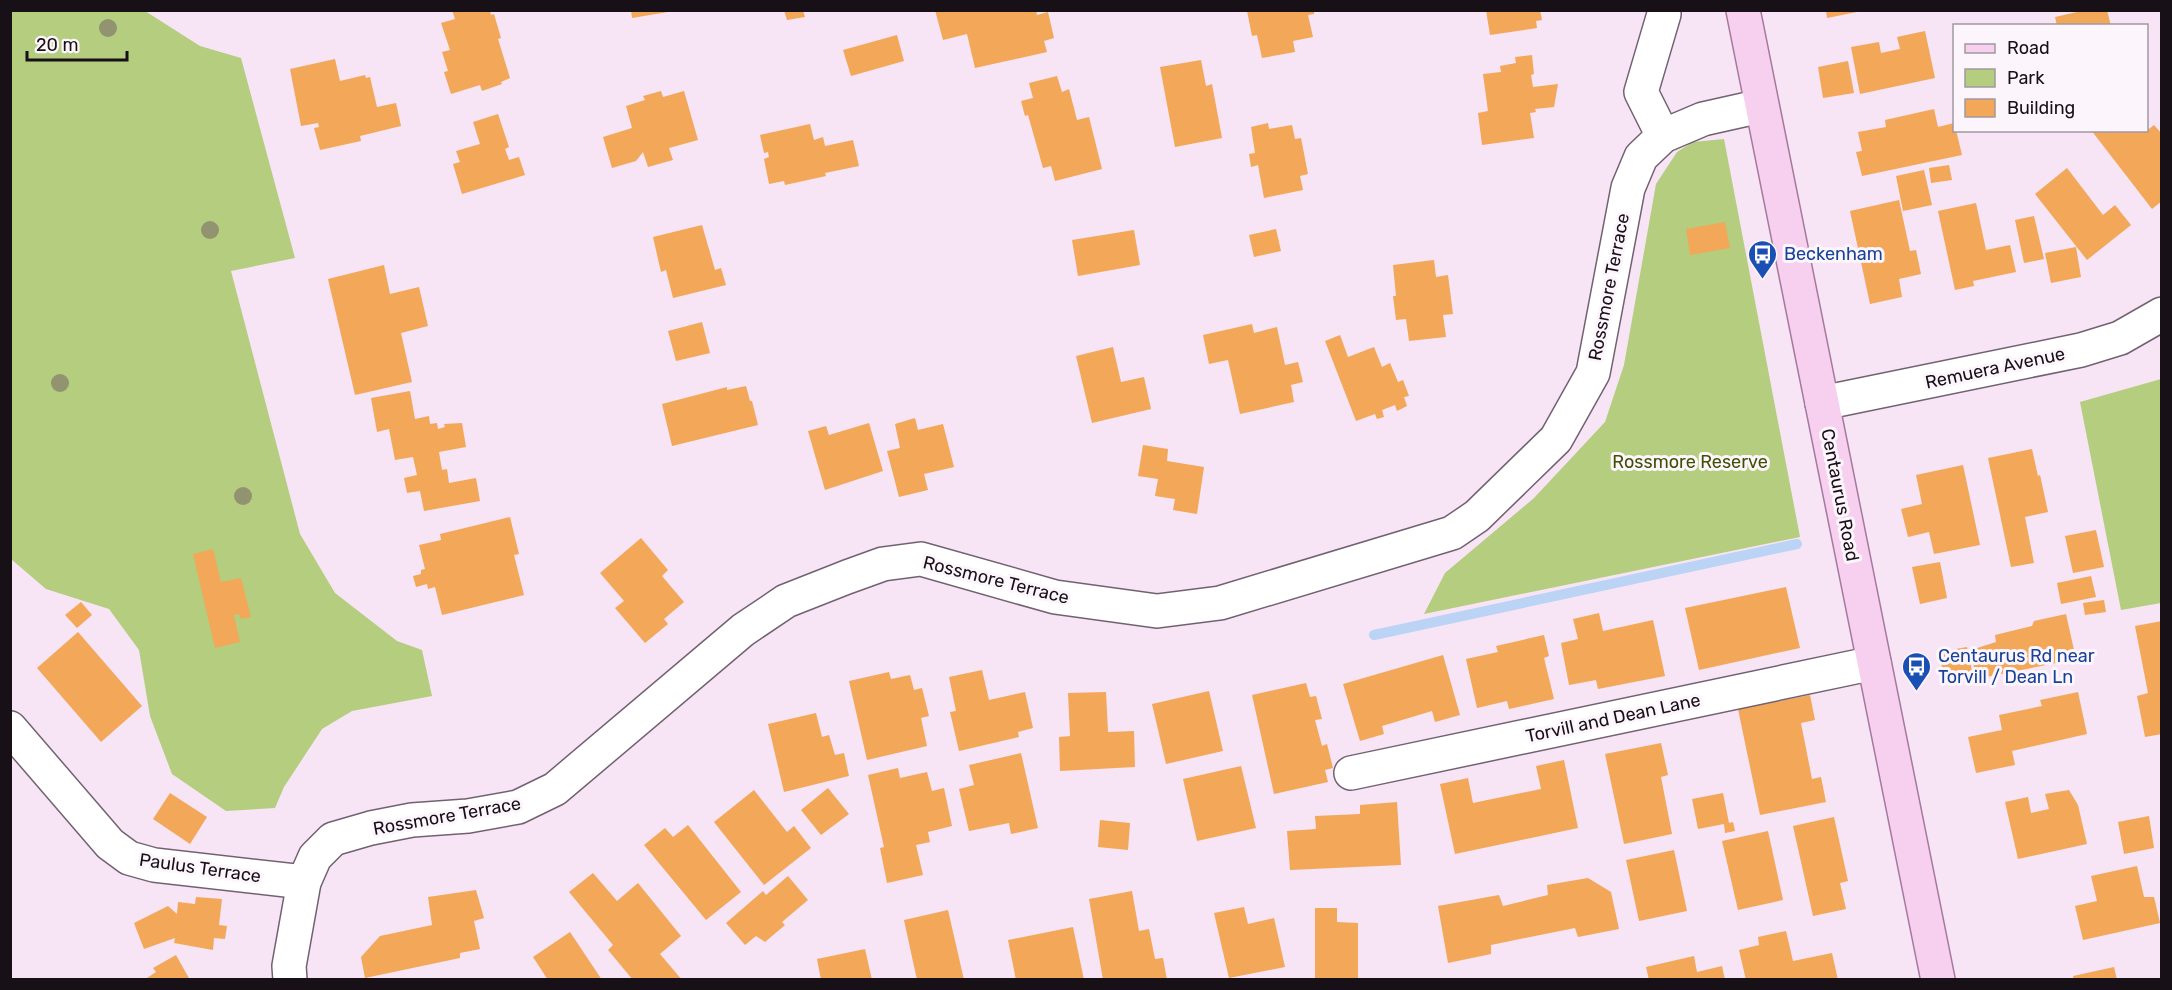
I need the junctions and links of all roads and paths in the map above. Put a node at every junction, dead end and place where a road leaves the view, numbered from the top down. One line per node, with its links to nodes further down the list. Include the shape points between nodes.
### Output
1 (1743, 10): 3 (main road, Centaurus Road)
2 (1664, 14): 4 (street, via 1641,92)
3 (1761, 106): 4 (street, Rossmore Terrace, via 1702,119); 6 (main road, Centaurus Road)
4 (1663, 136): 10 (street, Rossmore Terrace, via 1641,157 1628,188 1593,373 1556,439 1477,516 1452,533 1220,603 1157,611 1055,597 921,559 883,564 786,601 743,630 555,789 518,807 412,820 333,839 315,857)
5 (2162, 314): 6 (street, Remuera Avenue, via 2120,338 2081,350)
6 (1822, 403): 7 (main road, Centaurus Road)
7 (1874, 663): 9 (street, Torvill and Dean Lane); 12 (main road, Centaurus Road)
8 (10, 728): 10 (street, Paulus Terrace, via 110,844 129,858 154,865)
9 (1351, 773)
10 (304, 882): 11 (street, Rossmore Terrace)
11 (290, 980)
12 (1938, 980)

